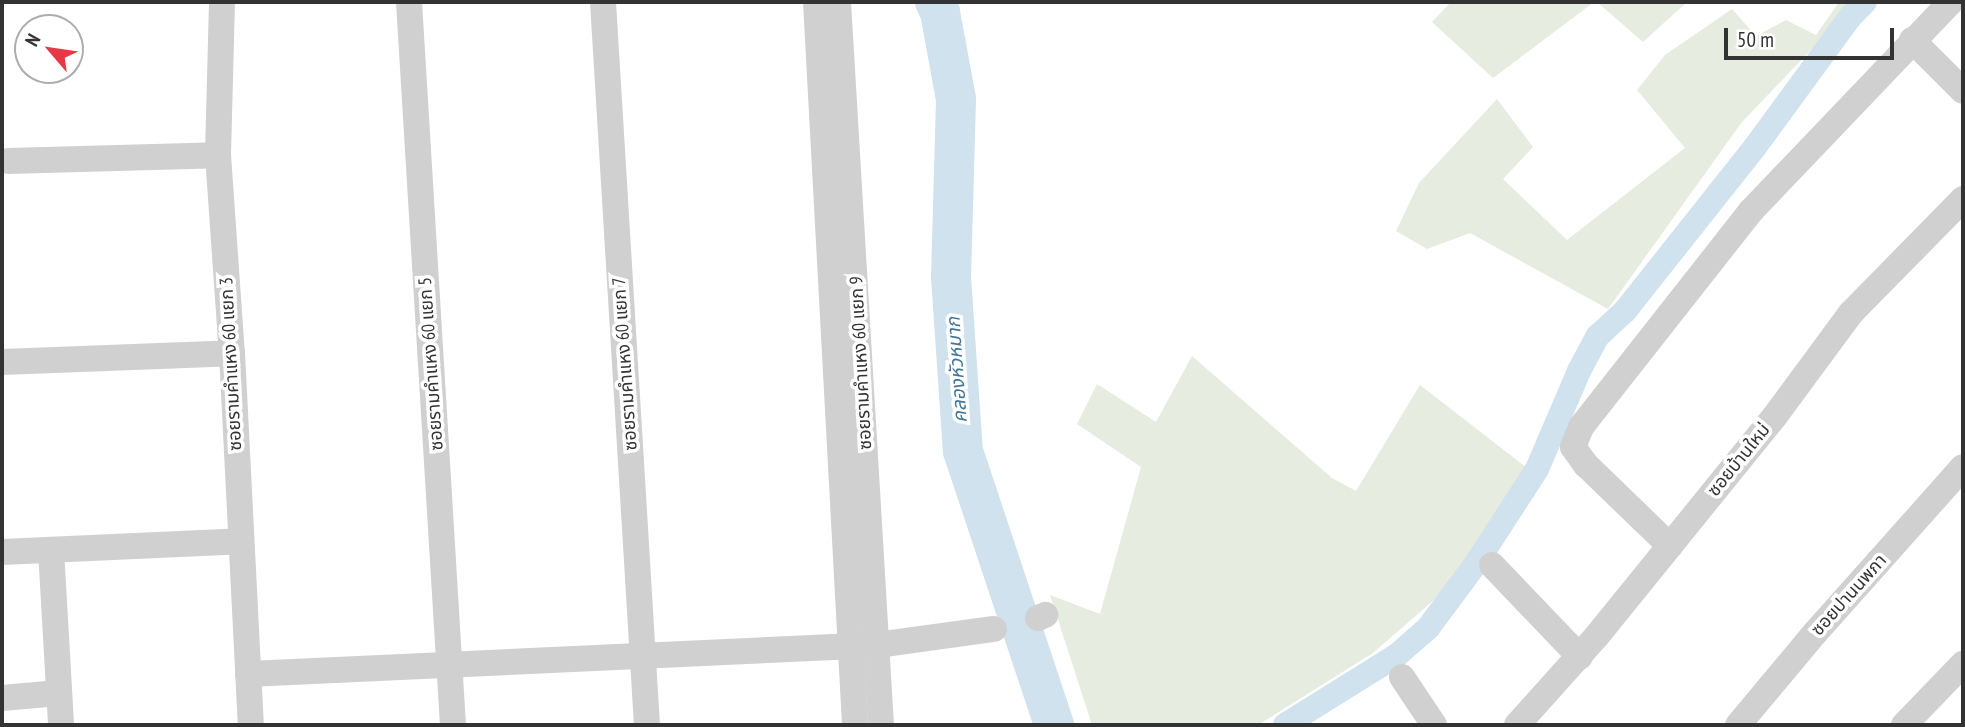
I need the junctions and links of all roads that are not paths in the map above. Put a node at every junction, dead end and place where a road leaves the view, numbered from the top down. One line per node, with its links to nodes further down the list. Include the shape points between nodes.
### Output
1 (222, 2): 9 (street, ซอยรามคำแหง 60 แยก 3)
2 (409, 2): 25 (street, ซอยรามคำแหง 60 แยก 5)
3 (603, 2): 22 (street, ซอยรามคำแหง 60 แยก 7)
4 (817, 2): 21 (street, ซอยรามคำแหง 60 แยก 9)
5 (838, 2): 21 (street, ซอยรามคำแหง 60 แยก 9)
6 (1951, 2): 7 (street)
7 (1912, 40): 8 (street); 16 (street, via 1751,211 1581,426 1573,447 1586,465)
8 (1963, 91)
9 (218, 155): 10 (street); 12 (street, ซอยรามคำแหง 60 แยก 3)
10 (8, 162)
11 (1963, 199): 16 (street, ซอยบ้านใหม่, via 1851,313)
12 (232, 353): 13 (street); 15 (street, ซอยรามคำแหง 60 แยก 3)
13 (2, 362)
14 (1963, 467): 38 (street, ซอยปานนพภา)
15 (241, 541): 17 (street); 26 (street, ซอยรามคำแหง 60 แยก 3)
16 (1670, 546): 23 (street, ซอยบ้านใหม่)
17 (51, 550): 18 (street); 28 (street)
18 (2, 552)
19 (1492, 565): 23 (street)
20 (994, 629): 21 (street)
21 (864, 646): 22 (street); 34 (street, ซอยรามคำแหง 60 แยก 9); 35 (street, ซอยรามคำแหง 60 แยก 9)
22 (643, 656): 25 (street); 33 (street, ซอยรามคำแหง 60 แยก 7)
23 (1580, 657): 37 (street, ซอยบ้านใหม่)
24 (1963, 664): 39 (street)
25 (450, 665): 26 (street); 32 (street, ซอยรามคำแหง 60 แยก 5)
26 (248, 674): 31 (street, ซอยรามคำแหง 60 แยก 3)
27 (1402, 677): 36 (street)
28 (59, 693): 29 (street); 30 (street)
29 (2, 698)
30 (61, 725)
31 (251, 725)
32 (453, 725)
33 (647, 725)
34 (855, 725)
35 (881, 725)
36 (1434, 725)
37 (1517, 725)
38 (1738, 725)
39 (1904, 725)

